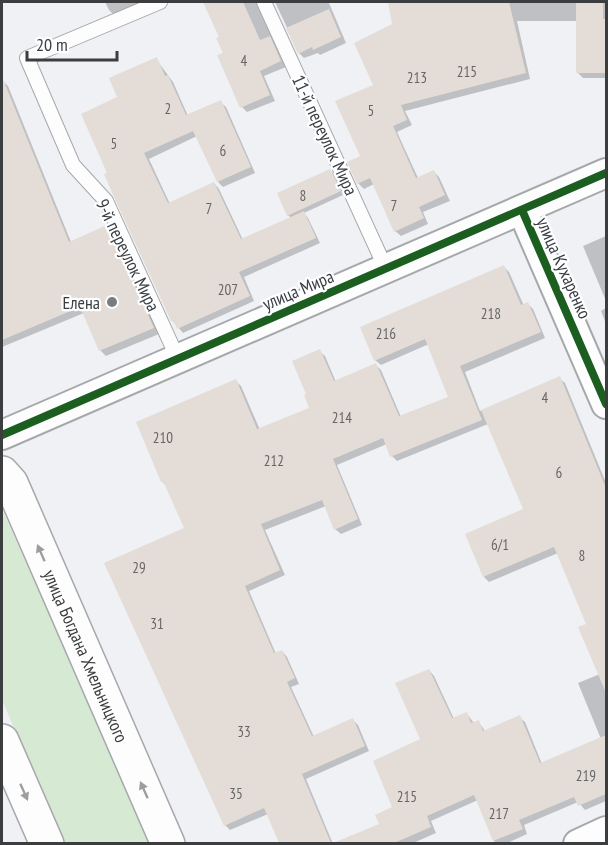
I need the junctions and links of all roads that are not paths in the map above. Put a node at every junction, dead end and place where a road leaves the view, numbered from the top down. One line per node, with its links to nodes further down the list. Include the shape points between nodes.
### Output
1 (160, 2): 6 (lane, 9-й переулок Мира, via 27,58 73,165 106,201)
2 (264, 2): 5 (lane, 11-й переулок Мира)
3 (606, 173): 4 (street, улица Мира)
4 (522, 210): 5 (street, улица Мира); 7 (street, улица Кухаренко)
5 (386, 268): 6 (street, улица Мира)
6 (178, 359): 8 (street, улица Мира)
7 (606, 404)
8 (2, 435)
9 (2, 473): 13 (main road, улица Богдана Хмельницкого, one-way to 9, via 11,483)
10 (2, 741): 12 (main road, one-way to 12)
11 (606, 831): 14 (street)
12 (47, 843)
13 (168, 843)
14 (578, 843)

